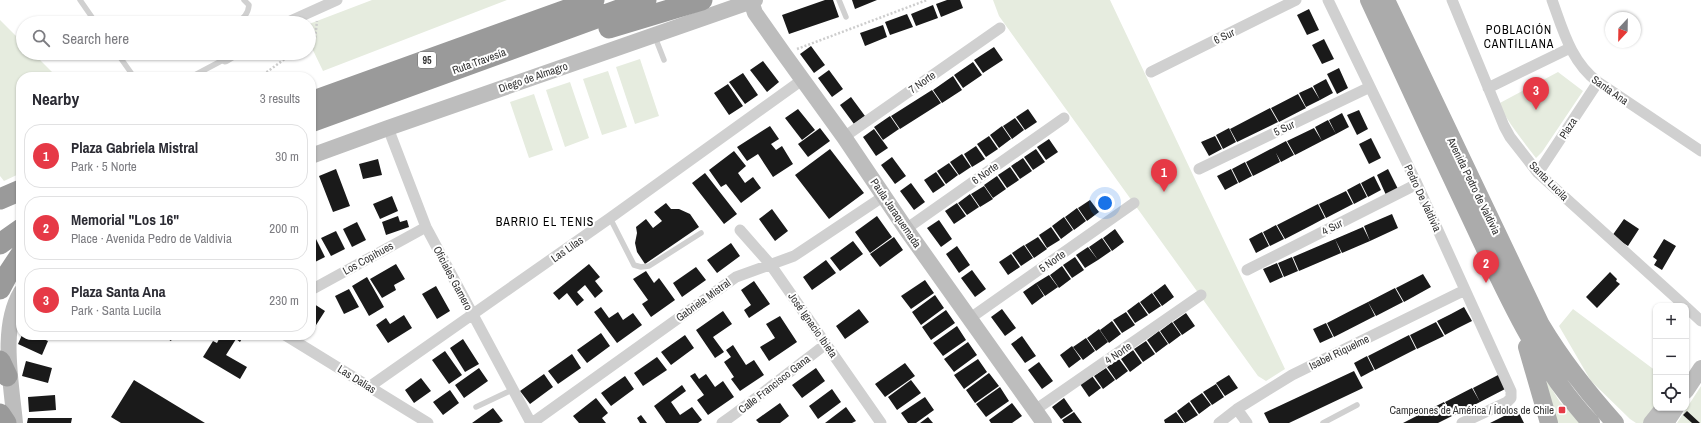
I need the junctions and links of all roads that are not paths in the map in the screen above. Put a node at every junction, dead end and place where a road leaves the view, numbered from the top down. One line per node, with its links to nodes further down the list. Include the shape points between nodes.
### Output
1 (80, 0): 15 (lane)
2 (244, 0): 16 (lane, via 249,6)
3 (337, 0): 17 (street)
4 (594, 0): 33 (highway, Ruta Travesía / 95)
5 (646, 0): 22 (highway, Ruta Travesía / 95)
6 (702, 0): 22 (highway, via 585,35)
7 (839, 0): 18 (lane)
8 (1296, 0): 28 (street, 6 Sur)
9 (1328, 0): 31 (street, Pedro De Valdivia)
10 (1369, 0): 69 (main road, Avenida Pedro de Valdivia)
11 (1386, 0): 98 (main road, Avenida Pedro de Valdivia, via 1540,325 1580,383)
12 (1452, 0): 32 (street, Santa Lucila)
13 (1552, 0): 21 (street, Santa Ana)
14 (753, 1): 20 (street, Diego de Almagro); 29 (street, Paula Jaraquemada, via 755,13)
15 (91, 16)
16 (245, 16)
17 (301, 16)
18 (846, 17)
19 (1000, 28): 37 (street, 7 Norte)
20 (654, 35): 25 (lane); 36 (street, Diego de Almagro)
21 (1570, 48): 30 (street, Santa Ana, via 1582,69); 32 (street)
22 (494, 56): 35 (highway, Ruta Travesía / 95)
23 (122, 60): 26 (lane)
24 (223, 60): 27 (lane)
25 (664, 60)
26 (130, 72)
27 (200, 72)
28 (1151, 72)
29 (802, 80): 37 (street, Paula Jaraquemada); 47 (street, Las Lilas)
30 (1598, 82): 38 (street, Santa Ana); 41 (street, Plaza)
31 (1370, 87): 40 (street, 5 Sur); 42 (street, Pedro De Valdivia)
32 (1488, 88): 41 (street, Santa Lucila, via 1510,137)
33 (317, 98)
34 (1064, 118): 49 (street, 6 Norte)
35 (316, 120)
36 (388, 128): 39 (street, Diego de Almagro); 48 (street, Oficiales Gamero)
37 (844, 137): 44 (street, Paula Jaraquemada)
38 (1701, 151)
39 (316, 154)
40 (1199, 169)
41 (1538, 173): 64 (street, Santa Lucila)
42 (1417, 184): 58 (street, 4 Sur); 61 (street, Pedro De Valdivia)
43 (16, 192): 45 (highway)
44 (884, 196): 49 (street, Paula Jaraquemada); 56 (street, Gabriela Mistral, via 800,252)
45 (0, 199)
46 (1134, 203): 67 (street, 5 Norte)
47 (610, 218): 52 (lane, via 634,264 642,267 649,266); 66 (street, Las Lilas)
48 (426, 227): 59 (street, Los Copihues); 66 (street, Oficiales Gamero)
49 (906, 229): 67 (street, Paula Jaraquemada)
50 (740, 230): 56 (street, José Ignacio Ibieta)
51 (16, 233): 53 (highway)
52 (701, 233)
53 (0, 244)
54 (16, 256): 57 (highway)
55 (16, 261): 60 (highway)
56 (770, 264): 71 (street, José Ignacio Ibieta); 88 (street, Gabriela Mistral, via 736,277)
57 (0, 267)
58 (1247, 270)
59 (316, 287)
60 (0, 289)
61 (1465, 290): 80 (street, Isabel Riquelme, via 1292,375); 95 (street, Pedro De Valdivia, via 1511,391 1511,398)
62 (1201, 296): 81 (street, 4 Norte)
63 (16, 299): 72 (street, via 4,324)
64 (1682, 303)
65 (1689, 310): 68 (street, Santa Lucila)
66 (473, 314): 76 (street, Las Lilas); 77 (street, Oficiales Gamero)
67 (969, 319): 81 (street, Paula Jaraquemada)
68 (1701, 320)
69 (1520, 321): 96 (main road, Avenida Pedro de Valdivia); 97 (main road, Avenida Pedro de Valdivia, via 1554,378)
70 (294, 340): 76 (street, Las Dalias)
71 (826, 344): 89 (street, Calle Francisco Gana); 90 (street, José Ignacio Ibieta)
72 (4, 368): 86 (street)
73 (1700, 370): 74 (street); 75 (street)
74 (1689, 381)
75 (1689, 386)
76 (369, 387): 87 (street, Las Dalias)
77 (514, 390): 79 (lane); 88 (street, Oficiales Gamero)
78 (1358, 405): 94 (lane)
79 (476, 407)
80 (1238, 409): 92 (street, Isabel Riquelme); 93 (street)
81 (1035, 410): 91 (street, Paula Jaraquemada)
82 (1661, 411): 99 (street)
83 (1674, 411): 100 (street)
84 (0, 414): 85 (highway)
85 (6, 423)
86 (15, 423)
87 (428, 423)
88 (531, 423)
89 (722, 423)
90 (881, 423)
91 (1044, 423)
92 (1219, 423)
93 (1247, 423)
94 (1323, 423)
95 (1462, 423)
96 (1549, 423)
97 (1590, 423)
98 (1615, 423)
99 (1651, 423)
100 (1666, 423)

